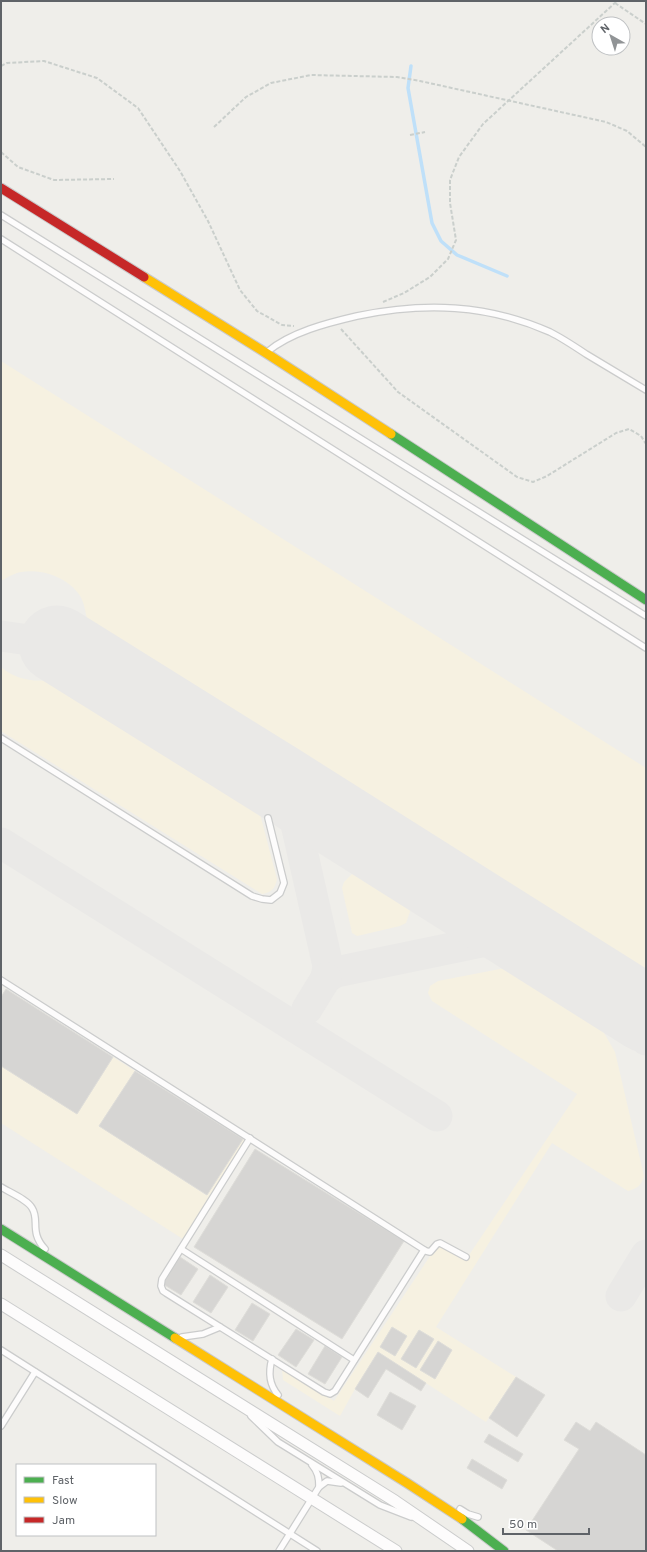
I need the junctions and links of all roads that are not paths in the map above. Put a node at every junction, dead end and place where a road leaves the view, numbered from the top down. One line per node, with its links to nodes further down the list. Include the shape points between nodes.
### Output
1 (1, 188): 4 (street)
2 (1, 215): 7 (lane)
3 (1, 239): 8 (lane)
4 (266, 353): 5 (lane, via 277,344 312,329 382,311 417,307 486,311 519,320 551,333); 6 (street)
5 (646, 390)
6 (646, 600)
7 (646, 616)
8 (646, 648)
9 (1, 738): 10 (lane, via 252,896 271,900 280,894 284,883)
10 (268, 818)
11 (1, 980): 12 (lane)
12 (250, 1138): 15 (lane); 16 (lane)
13 (1, 1187): 19 (lane, via 33,1208 38,1240)
14 (1, 1229): 19 (street)
15 (181, 1249): 21 (lane, via 162,1279 162,1289); 25 (lane)
16 (424, 1250): 18 (lane, via 430,1252 440,1243); 25 (lane)
17 (1, 1255): 27 (street)
18 (466, 1257)
19 (62, 1268): 22 (street)
20 (1, 1304): 34 (street)
21 (220, 1327): 22 (lane, via 192,1337); 24 (lane)
22 (170, 1336): 28 (street)
23 (1, 1350): 26 (lane)
24 (272, 1359): 25 (lane, via 330,1394 335,1391); 28 (lane, via 269,1369 271,1382)
25 (354, 1360)
26 (35, 1372): 29 (lane); 39 (lane)
27 (238, 1403): 30 (lane, via 278,1442); 38 (street)
28 (289, 1410): 31 (street)
29 (1, 1426)
30 (306, 1459): 32 (lane); 33 (lane, via 316,1469)
31 (407, 1483): 35 (lane); 44 (street)
32 (347, 1484): 33 (lane, via 327,1481); 38 (lane, via 380,1505)
33 (319, 1487): 34 (lane)
34 (311, 1498): 39 (lane); 42 (street)
35 (449, 1503)
36 (456, 1506): 37 (lane)
37 (478, 1517)
38 (430, 1524): 43 (street)
39 (289, 1534): 40 (lane); 41 (lane)
40 (278, 1551)
41 (317, 1551)
42 (396, 1551)
43 (468, 1551)
44 (504, 1551)

